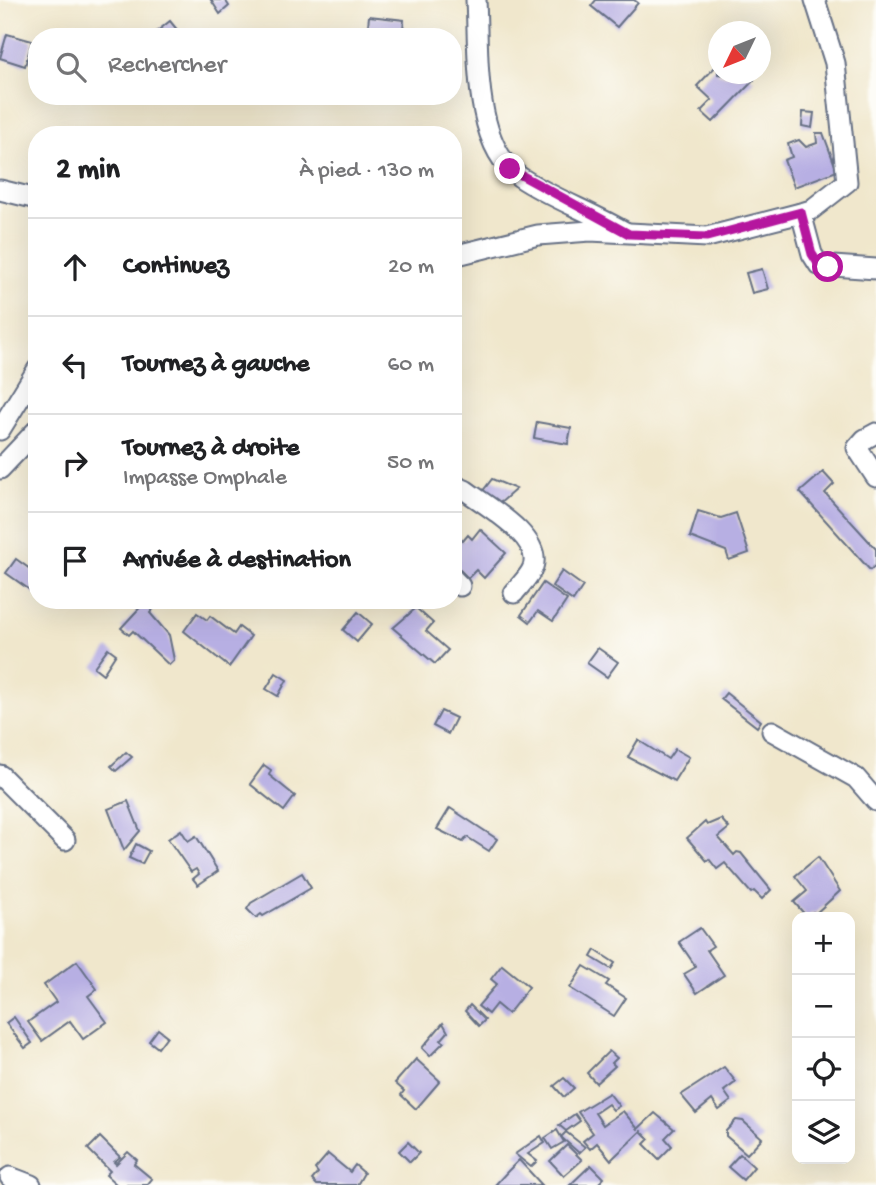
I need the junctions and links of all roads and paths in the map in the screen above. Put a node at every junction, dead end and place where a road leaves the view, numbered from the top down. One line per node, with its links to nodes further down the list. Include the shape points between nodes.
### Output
1 (476, 0): 6 (street, via 484,114 499,155 520,177)
2 (815, 0): 5 (street, via 835,63 846,182 811,210)
3 (0, 190): 4 (street)
4 (28, 197)
5 (801, 212): 6 (street, via 707,237); 8 (street, via 819,265)
6 (629, 234): 7 (street, via 538,235)
7 (462, 254)
8 (876, 269)
9 (28, 385): 10 (street)
10 (0, 430)
11 (876, 433): 14 (street, via 858,449)
12 (28, 439): 13 (street)
13 (0, 469)
14 (876, 477)
15 (462, 488): 16 (street, via 532,543 532,570)
16 (513, 593)
17 (772, 731): 19 (street, via 856,778)
18 (0, 775): 20 (street)
19 (876, 801)
20 (65, 840)
21 (10, 1177): 22 (street)
22 (31, 1185)

